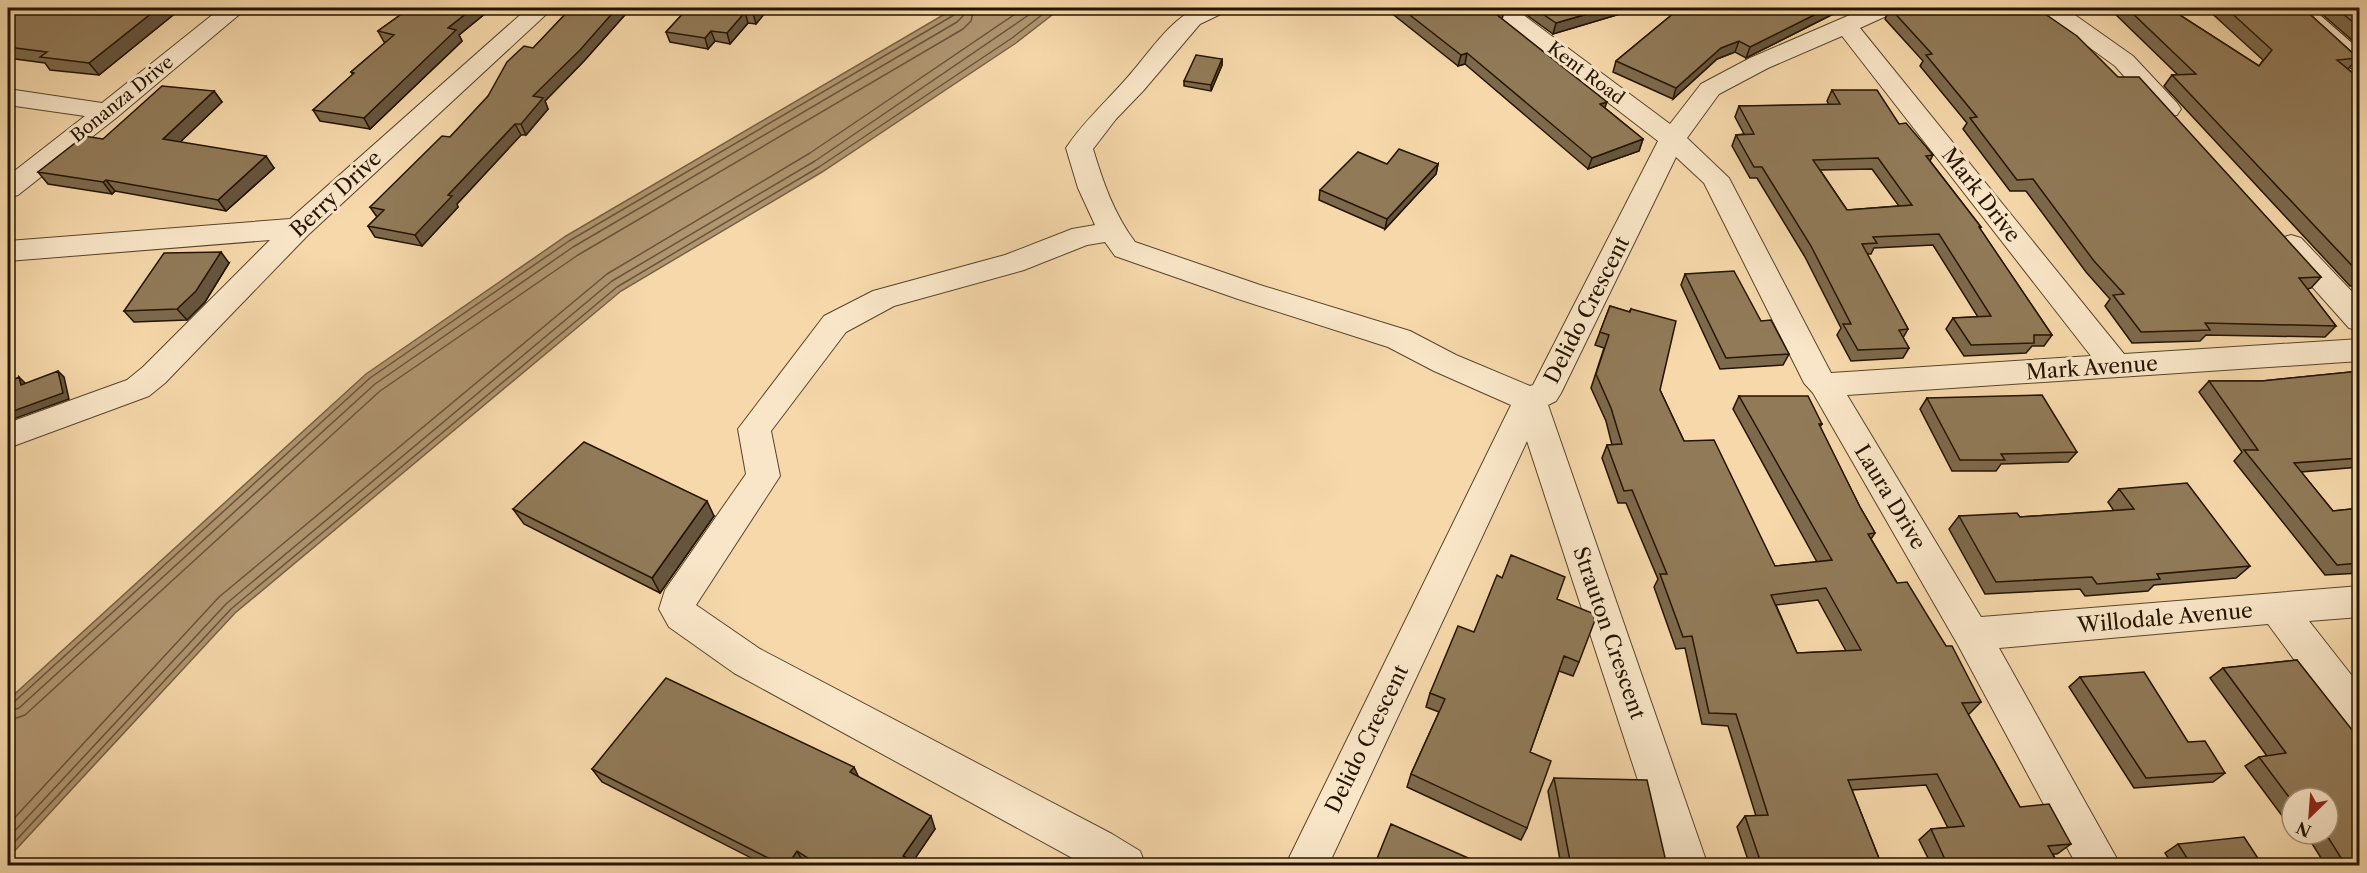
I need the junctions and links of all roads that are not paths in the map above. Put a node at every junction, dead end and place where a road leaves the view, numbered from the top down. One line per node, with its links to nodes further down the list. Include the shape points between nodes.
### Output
1 (235, 8): 11 (street, Bonanza Drive)
2 (541, 8): 16 (street, Berry Drive)
3 (1215, 8): 17 (street, via 1192,19 1079,148 1092,192)
4 (1500, 8): 13 (street, Kent Road)
5 (1885, 8): 8 (street, Delido Crescent)
6 (2049, 8): 12 (street, via 2124,61)
7 (2298, 8): 9 (street)
8 (1845, 24): 13 (street, Delido Crescent, via 1710,89); 21 (street, Mark Drive)
9 (2360, 63)
10 (8, 97): 11 (street)
11 (107, 112): 14 (street, Bonanza Drive)
12 (2187, 130)
13 (1672, 139): 22 (street, Laura Drive, via 1715,178); 23 (street, Delido Crescent, via 1545,393)
14 (8, 189)
15 (2273, 225): 19 (street)
16 (298, 228): 18 (street); 24 (street, Berry Drive, via 138,388)
17 (1112, 232): 23 (street, via 1125,249 1399,339); 29 (street, via 1082,236 1014,263 884,298 835,324 754,429 763,476 678,601 677,609 747,661)
18 (8, 252)
19 (2360, 320)
20 (2360, 350): 21 (street, Mark Avenue)
21 (2116, 366): 22 (street, Mark Avenue)
22 (1824, 385): 27 (street, Laura Drive)
23 (1530, 400): 30 (street, Delido Crescent); 31 (street, Strauton Crescent)
24 (8, 436)
25 (2360, 601): 26 (street, Willodale Avenue)
26 (2278, 609): 27 (street, Willodale Avenue); 28 (street)
27 (1971, 634): 32 (street, Laura Drive)
28 (2360, 717)
29 (1125, 866)
30 (1306, 866)
31 (1688, 866)
32 (2100, 866)

